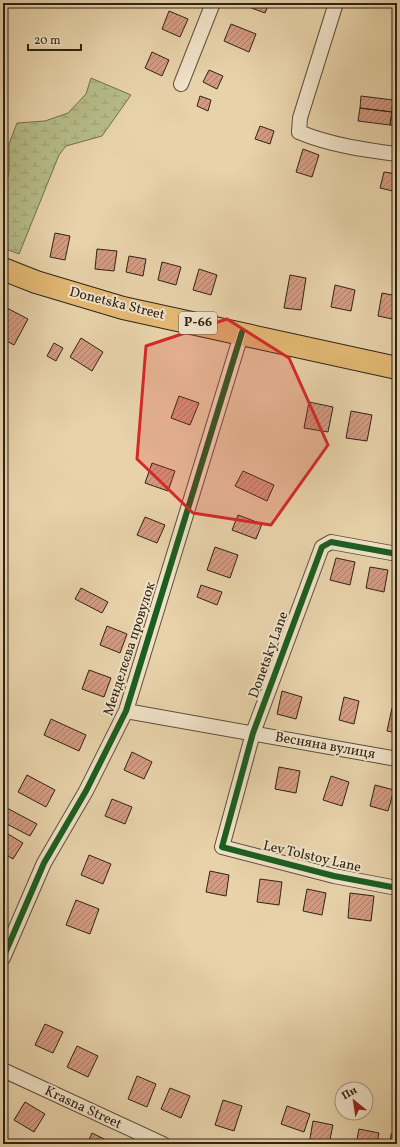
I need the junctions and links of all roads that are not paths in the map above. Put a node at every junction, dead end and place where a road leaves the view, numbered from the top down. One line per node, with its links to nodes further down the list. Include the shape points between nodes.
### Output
1 (213, 3): 3 (street)
2 (336, 3): 4 (street, via 300,118 300,132 312,138)
3 (181, 84)
4 (397, 154)
5 (3, 269): 6 (main road, Donetska Street / Р-66, via 36,282 123,308)
6 (242, 332): 7 (main road, Donetska Street / Р-66); 9 (street, Менделєєва провулок)
7 (397, 368)
8 (397, 554): 10 (street, Donetsky Lane, via 331,542 322,547)
9 (126, 710): 10 (street, Весняна вулиця); 14 (street, Менделєєва провулок, via 86,791 44,863)
10 (253, 733): 11 (street, Весняна вулиця); 12 (street, Donetsky Lane)
11 (397, 759)
12 (222, 847): 13 (street, Lev Tolstoy Lane, via 334,876)
13 (397, 888)
14 (3, 958)
15 (3, 1070): 16 (street, Krasna Street)
16 (163, 1144)

